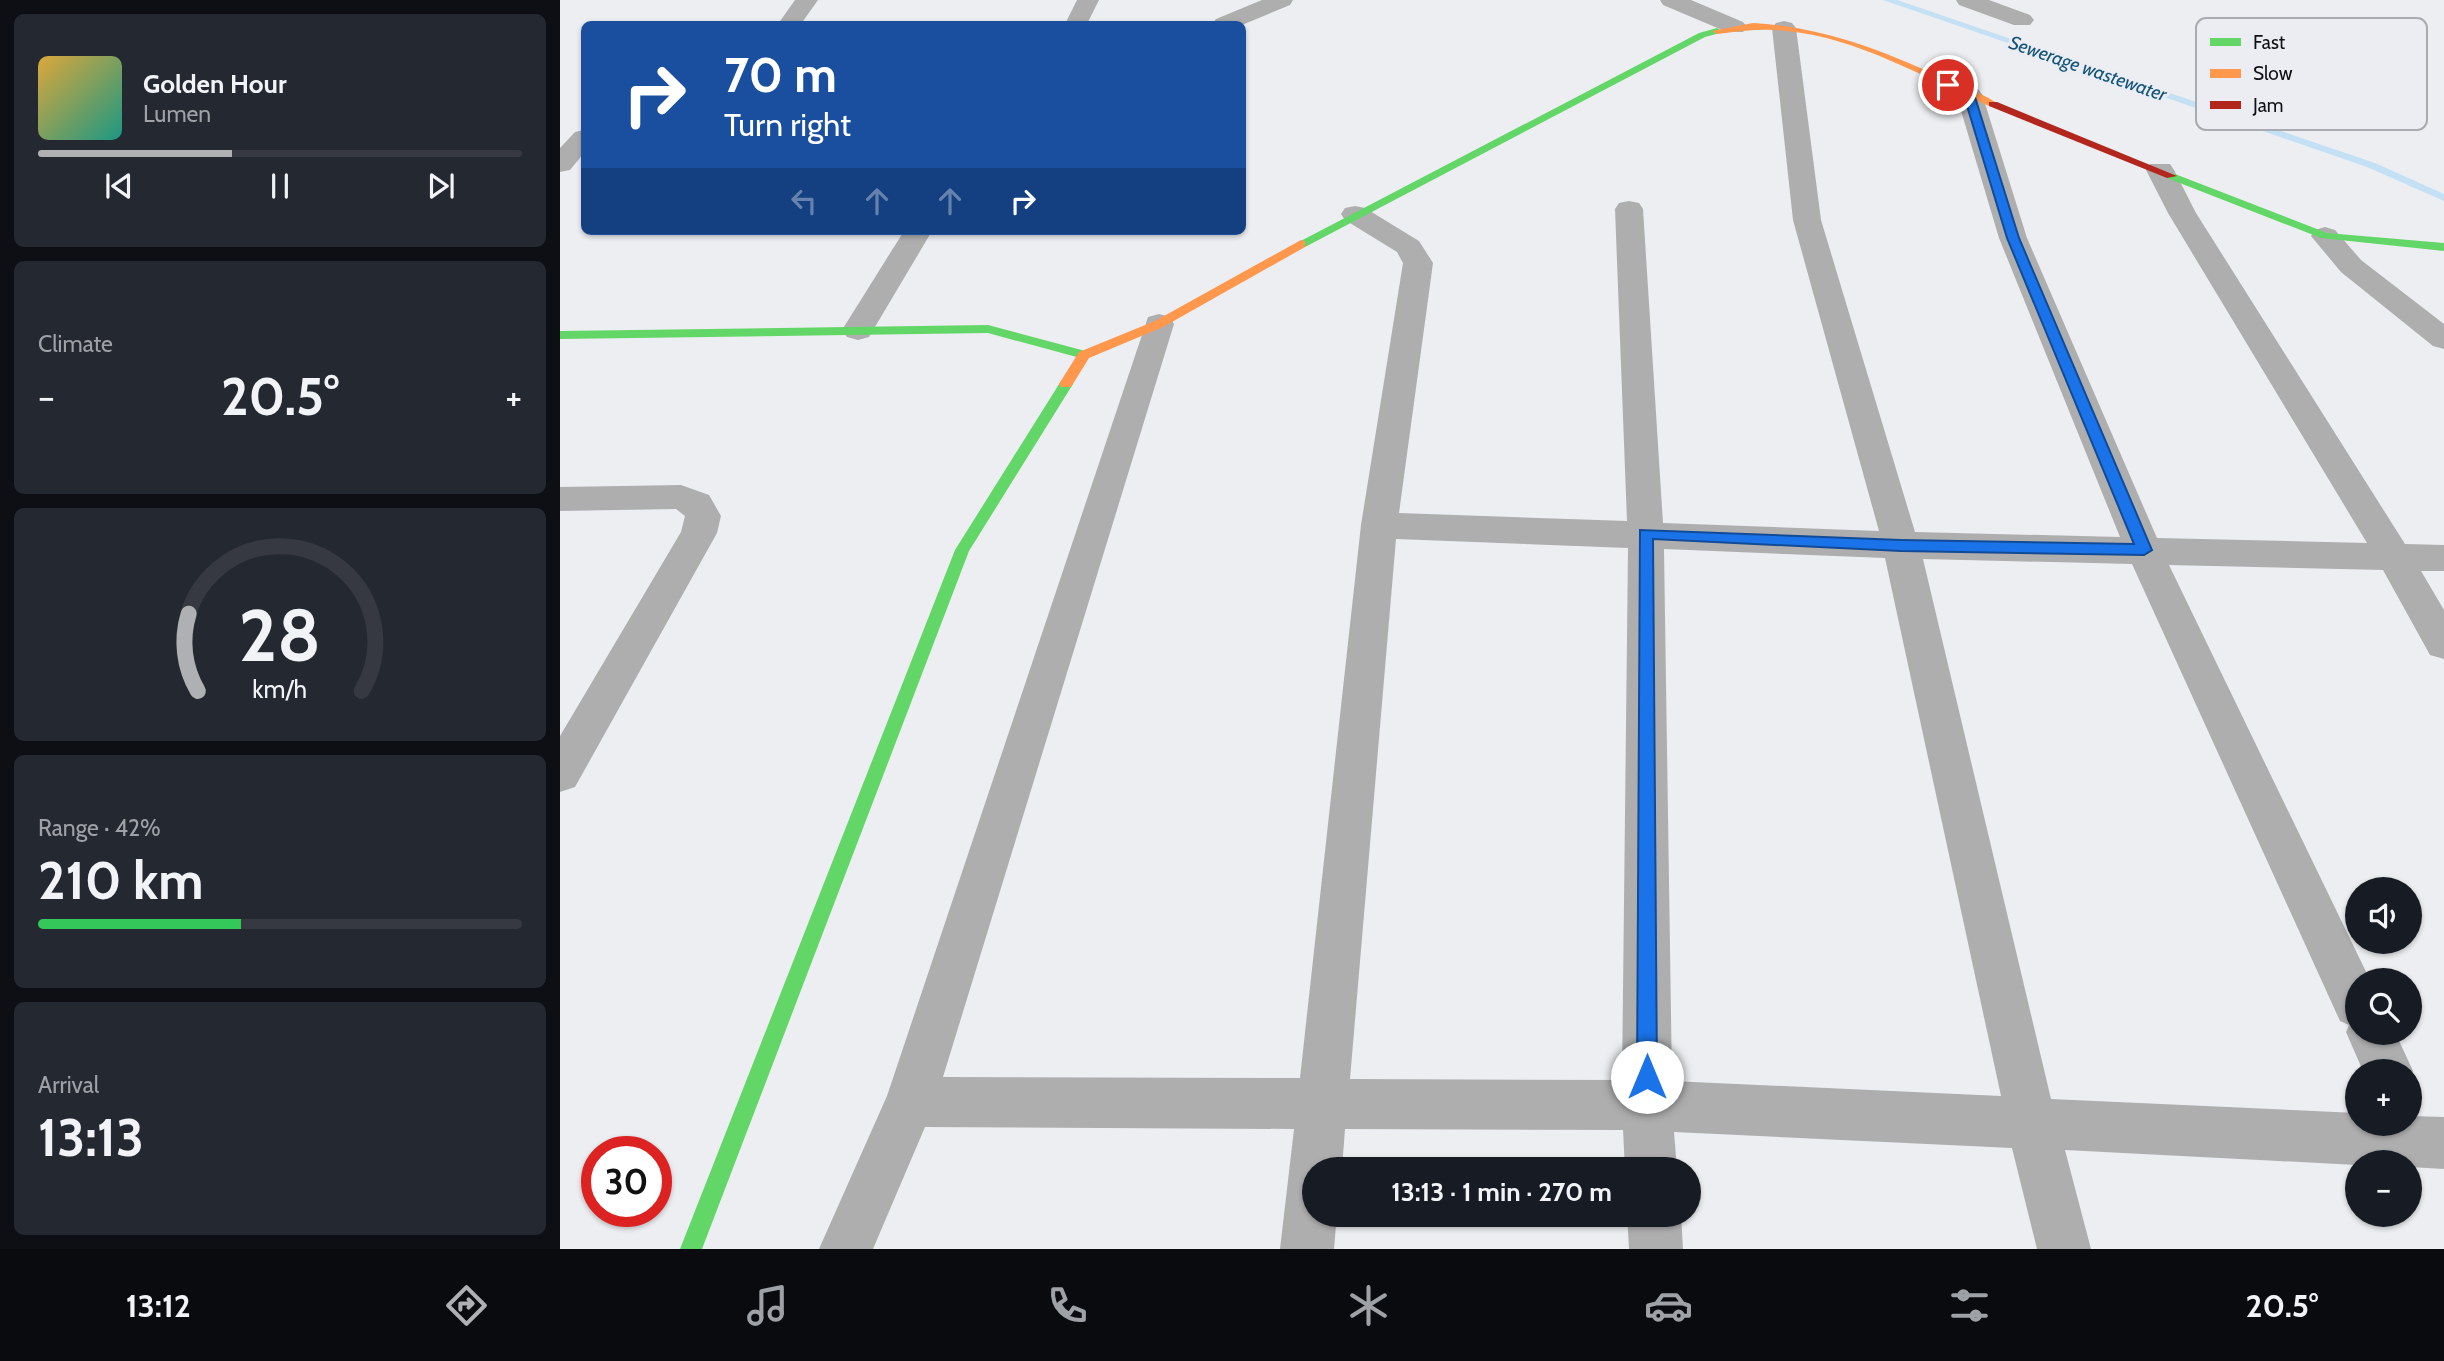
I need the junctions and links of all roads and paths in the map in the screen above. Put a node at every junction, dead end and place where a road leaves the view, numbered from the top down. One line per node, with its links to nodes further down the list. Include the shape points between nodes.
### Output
1 (807, 0): 7 (street)
2 (1088, 0): 8 (street)
3 (1282, 0): 9 (street)
4 (1671, 0): 10 (street)
5 (1967, 0): 6 (street)
6 (2022, 20)
7 (791, 21)
8 (1078, 21)
9 (1231, 21)
10 (1735, 27): 11 (street); 19 (street, via 1702,35)
11 (1784, 28): 12 (street, via 1865,47); 31 (street, via 1807,220)
12 (1969, 94): 17 (street); 32 (street, via 2013,238)
13 (560, 128): 14 (street)
14 (581, 129)
15 (581, 141): 16 (street)
16 (560, 164)
17 (2160, 170): 21 (street); 33 (street, via 2189,225)
18 (1629, 209): 30 (street)
19 (1355, 214): 23 (street); 29 (street, via 1409,247 1418,262)
20 (916, 235): 24 (street)
21 (2325, 236): 22 (street); 26 (street, via 2351,266)
22 (2444, 247)
23 (1159, 324): 27 (street); 38 (street)
24 (858, 330): 25 (street); 27 (street, via 988,330)
25 (560, 335)
26 (2444, 338)
27 (1084, 355): 47 (street, via 962,550)
28 (560, 499): 36 (street, via 681,497 696,504 703,516 699,533)
29 (1379, 525): 30 (street); 39 (street)
30 (1646, 534): 31 (street); 40 (street)
31 (1901, 545): 32 (street); 41 (street)
32 (2144, 550): 33 (street); 37 (street)
33 (2394, 557): 34 (street); 35 (street)
34 (2444, 558)
35 (2444, 644)
36 (560, 774)
37 (2345, 978)
38 (910, 1102): 39 (street); 48 (street)
39 (1323, 1104): 40 (street); 43 (street)
40 (1647, 1105): 41 (street); 44 (street)
41 (2032, 1124): 42 (street); 51 (street)
42 (2425, 1134)
43 (1317, 1157)
44 (1650, 1157)
45 (1309, 1227): 49 (street)
46 (1655, 1227): 50 (street)
47 (691, 1249)
48 (846, 1249)
49 (1307, 1249)
50 (1656, 1249)
51 (2064, 1249)

